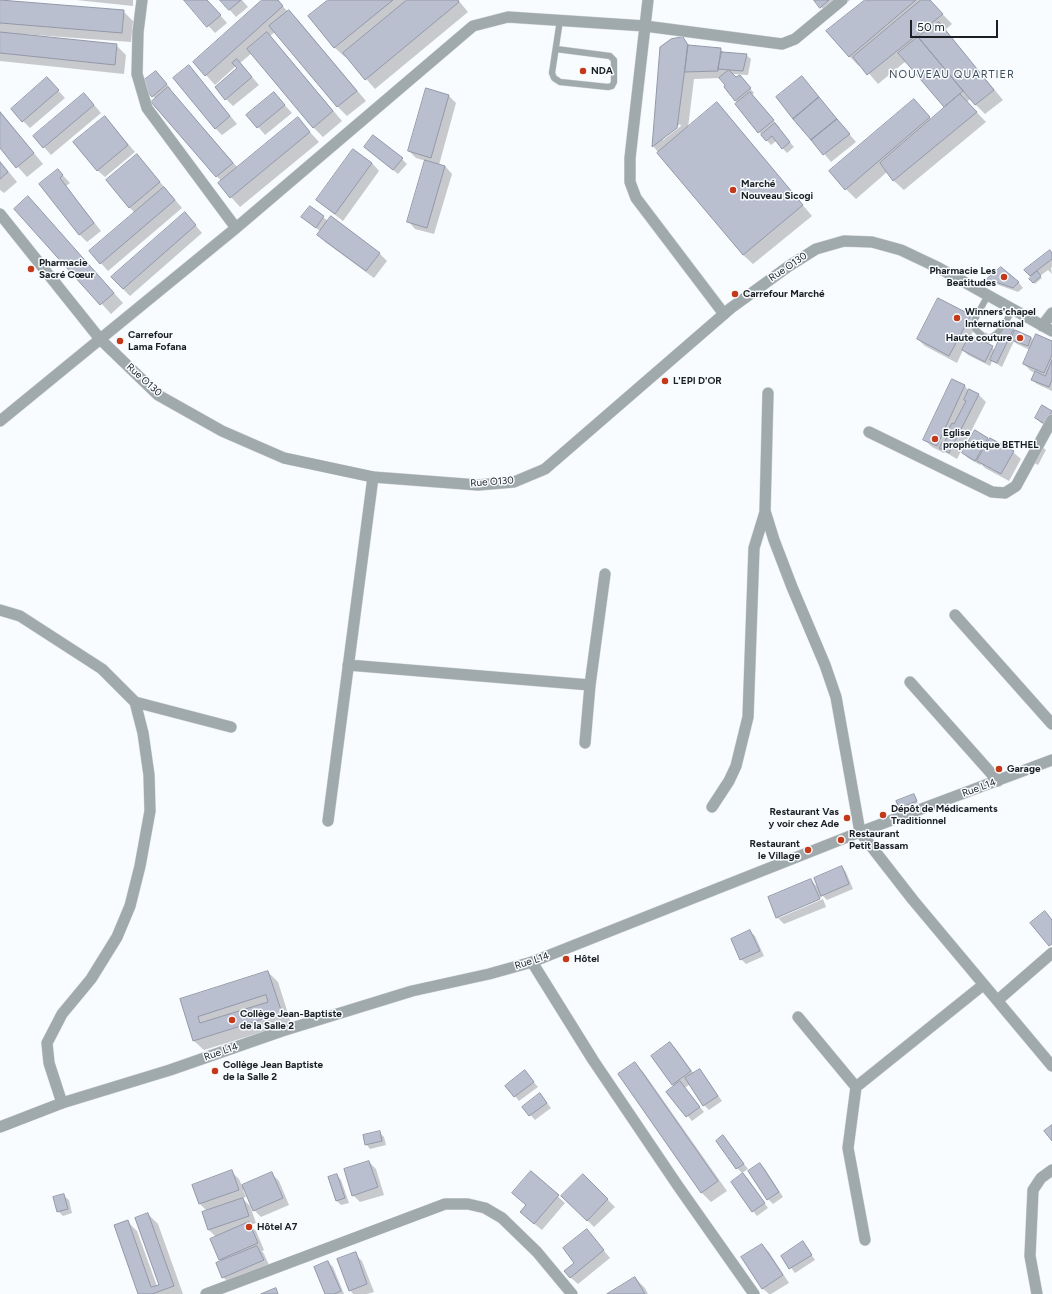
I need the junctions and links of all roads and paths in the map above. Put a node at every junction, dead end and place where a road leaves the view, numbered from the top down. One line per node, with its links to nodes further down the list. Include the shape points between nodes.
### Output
1 (142, 0): 8 (street, via 137,74 147,108)
2 (648, 0): 5 (street)
3 (842, 0): 5 (street, via 796,39 782,44)
4 (560, 20): 5 (street); 6 (lane); 8 (street, via 508,16 473,26)
5 (645, 26): 12 (street, via 630,158 630,182 636,198)
6 (556, 49): 6 (lane, via 610,56 614,60 612,86 560,82 552,73)
7 (0, 214): 16 (street, Rue O130)
8 (236, 228): 16 (street)
9 (988, 295): 10 (street, Rue O130); 12 (street, Rue O130, via 900,250 872,242 844,241 816,249); 14 (lane, via 973,326)
10 (1013, 309): 13 (street, Rue O130); 15 (lane, via 998,333)
11 (1052, 313): 13 (street)
12 (724, 314): 21 (street, Rue O130, via 545,469 514,482 478,485)
13 (1047, 328)
14 (982, 335)
15 (989, 338)
16 (100, 339): 19 (street); 21 (street, Rue O130, via 158,395 222,431 284,458)
17 (768, 393): 22 (street)
18 (1052, 420): 20 (street, via 1016,486 1004,493 992,492)
19 (0, 421)
20 (869, 432)
21 (373, 477): 26 (street)
22 (765, 511): 35 (street, via 754,548 748,717 736,766); 37 (street, via 792,587 836,696)
23 (605, 574): 28 (street)
24 (0, 610): 29 (street, via 20,616 102,669)
25 (955, 615): 30 (street)
26 (348, 665): 28 (street); 36 (street)
27 (910, 682): 34 (street)
28 (590, 685): 32 (street)
29 (135, 702): 31 (street); 45 (street, via 143,733 149,775 150,811 140,866 130,906 117,937 91,979 62,1014 48,1043 49,1063)
30 (1052, 724)
31 (231, 727)
32 (585, 743)
33 (1052, 760): 34 (street, Rue L14)
34 (998, 781): 37 (street, Rue L14)
35 (712, 808)
36 (328, 821)
37 (860, 832): 39 (street, Rue L14); 40 (street)
38 (1052, 953): 41 (street)
39 (532, 962): 45 (street, Rue L14, via 412,990); 51 (street, via 593,1060)
40 (983, 985): 41 (street); 44 (street)
41 (998, 1000): 43 (street)
42 (798, 1017): 44 (street)
43 (1052, 1066)
44 (856, 1087): 48 (street, via 848,1148)
45 (62, 1103): 46 (street, Rue L14)
46 (0, 1127)
47 (1052, 1170): 52 (street, via 1041,1178 1033,1190 1030,1256)
48 (865, 1240)
49 (206, 1294): 50 (street, via 445,1204 468,1204 485,1208 502,1218 537,1252)
50 (572, 1294)
51 (754, 1294)
52 (1037, 1294)

